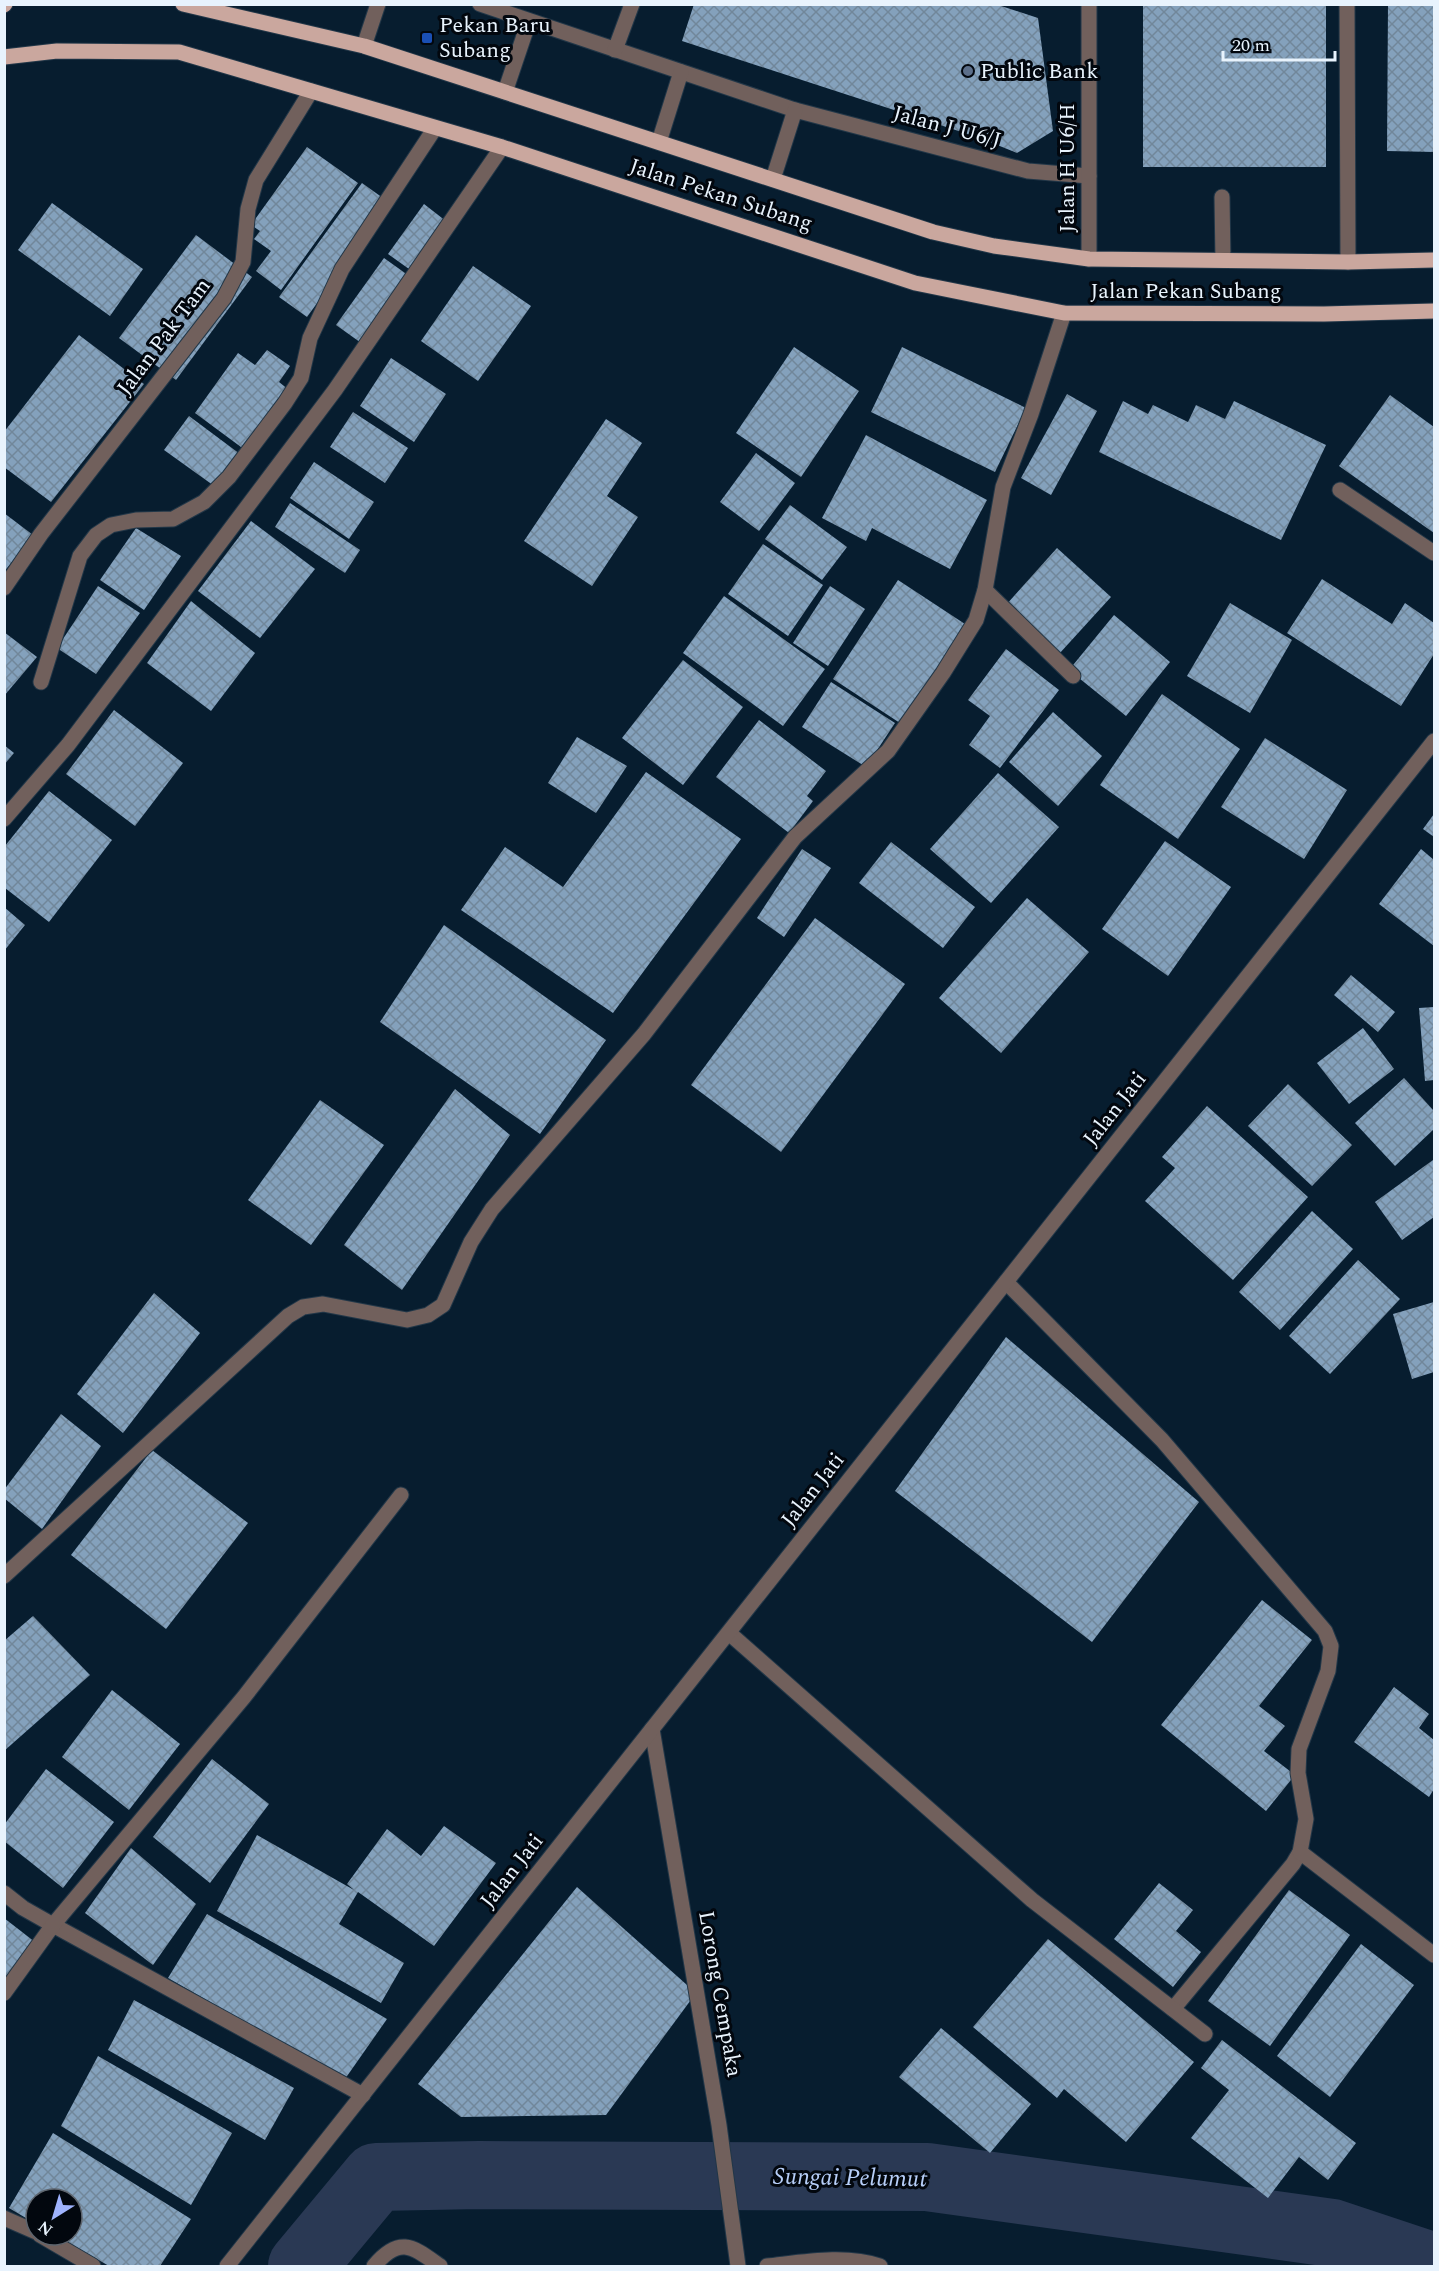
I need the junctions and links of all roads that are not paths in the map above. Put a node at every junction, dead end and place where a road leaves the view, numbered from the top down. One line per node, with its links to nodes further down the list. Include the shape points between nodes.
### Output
1 (183, 4): 8 (main road, Jalan Pekan Subang)
2 (378, 4): 8 (street)
3 (480, 4): 7 (street, Jalan J U6/J)
4 (632, 4): 9 (street)
5 (1089, 4): 18 (street, Jalan H U6/H)
6 (1347, 4): 24 (street)
7 (529, 21): 9 (street, Jalan J U6/J); 13 (street)
8 (364, 46): 13 (main road, Jalan Pekan Subang)
9 (615, 50): 11 (street, Jalan J U6/J)
10 (4, 57): 12 (main road, Jalan Pekan Subang, via 57,51 179,52)
11 (681, 72): 14 (street, Jalan J U6/J); 16 (street)
12 (311, 91): 15 (main road, Jalan Pekan Subang); 29 (street, Jalan Pak Tam, via 256,180 248,210 243,262 224,297 41,534)
13 (505, 92): 16 (main road, Jalan Pekan Subang)
14 (795, 111): 18 (street, Jalan J U6/J, via 1028,171); 19 (street)
15 (435, 128): 17 (main road, Jalan Pekan Subang); 32 (street, via 342,269 310,338 301,378 230,477 204,502 173,519 111,525 80,556)
16 (659, 142): 19 (main road, Jalan Pekan Subang)
17 (502, 147): 26 (main road, Jalan Pekan Subang, via 915,283); 34 (street, via 335,390 68,745)
18 (1089, 176): 21 (street, Jalan H U6/H)
19 (773, 179): 21 (main road, Jalan Pekan Subang, via 933,232 994,246)
20 (1222, 197): 22 (street)
21 (1089, 259): 22 (main road, Jalan Pekan Subang)
22 (1223, 260): 24 (main road, Jalan Pekan Subang)
23 (1434, 260): 24 (main road, Jalan Pekan Subang)
24 (1348, 262)
25 (1434, 312): 26 (main road, Jalan Pekan Subang)
26 (1064, 313): 30 (street, via 1003,487)
27 (1340, 490): 28 (street)
28 (1434, 553)
29 (4, 588)
30 (985, 590): 31 (street); 37 (street, via 976,620 888,751 795,837 644,1034 492,1209 471,1242 443,1305 428,1315 407,1320 323,1304 303,1307 288,1316)
31 (1073, 676)
32 (41, 682)
33 (1434, 741): 35 (street, Jalan Jati)
34 (4, 819)
35 (1006, 1282): 38 (street, Jalan Jati); 40 (street, via 1162,1440 1325,1631 1331,1646 1329,1664 1299,1749 1298,1773 1305,1819)
36 (401, 1495): 42 (street, via 244,1697)
37 (4, 1576)
38 (729, 1633): 39 (street, Jalan Jati); 45 (street, via 1032,1899)
39 (652, 1730): 47 (street, Jalan Jati); 55 (street, Lorong Cempaka, via 719,2125)
40 (1299, 1852): 43 (street); 45 (street)
41 (4, 1893): 42 (street)
42 (53, 1925): 44 (street); 47 (street)
43 (1434, 1955)
44 (4, 1993)
45 (1173, 2008): 46 (street)
46 (1205, 2034)
47 (363, 2095): 52 (street, Jalan Jati)
48 (4, 2218): 49 (street)
49 (24, 2227)
50 (61, 2247): 51 (street)
51 (93, 2266)
52 (227, 2266)
53 (374, 2266): 54 (street, via 390,2251 402,2247 416,2249)
54 (440, 2266)
55 (738, 2266)
56 (767, 2266): 57 (street, via 866,2261)
57 (880, 2266)

